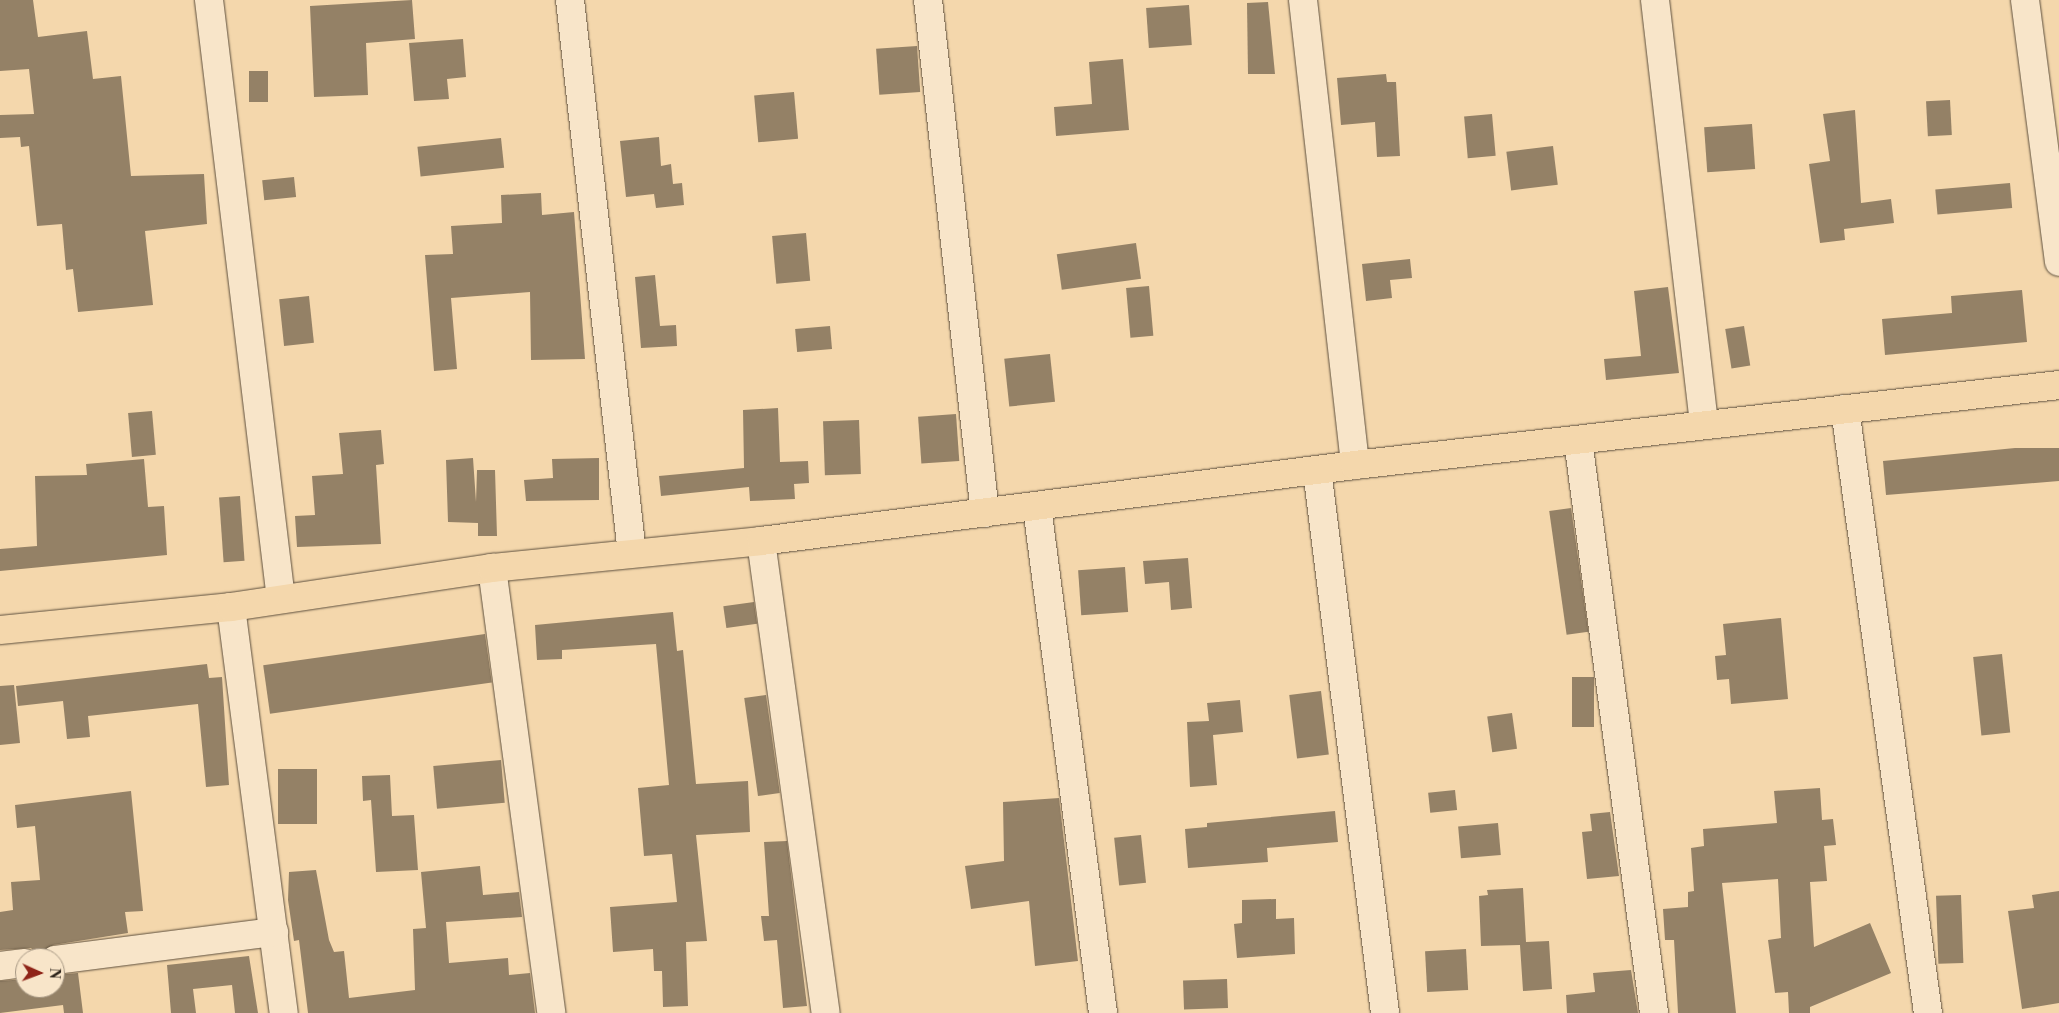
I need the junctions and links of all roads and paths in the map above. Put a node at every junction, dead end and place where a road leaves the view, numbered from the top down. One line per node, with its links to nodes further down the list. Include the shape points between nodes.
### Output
1 (209, 0): 19 (street)
2 (570, 0): 17 (street)
3 (928, 0): 15 (street)
4 (1303, 0): 12 (street)
5 (1655, 0): 10 (street)
6 (2026, 0): 7 (street)
7 (2059, 262)
8 (2059, 385): 9 (main road)
9 (1845, 409): 10 (main road); 32 (street)
10 (1704, 423): 11 (main road)
11 (1578, 440): 12 (main road); 31 (street)
12 (1355, 465): 13 (main road)
13 (1317, 470): 14 (main road); 30 (street)
14 (1037, 507): 15 (main road); 29 (street)
15 (985, 513): 16 (main road)
16 (761, 541): 17 (main road); 28 (street)
17 (632, 554): 18 (main road)
18 (492, 568): 19 (main road); 27 (street)
19 (280, 599): 20 (main road)
20 (231, 607): 21 (main road); 22 (street)
21 (0, 630)
22 (274, 932): 23 (street); 26 (street)
23 (65, 959)
24 (15, 964): 25 (street)
25 (0, 966)
26 (284, 1013)
27 (551, 1013)
28 (826, 1013)
29 (1103, 1013)
30 (1385, 1013)
31 (1654, 1013)
32 (1928, 1013)

